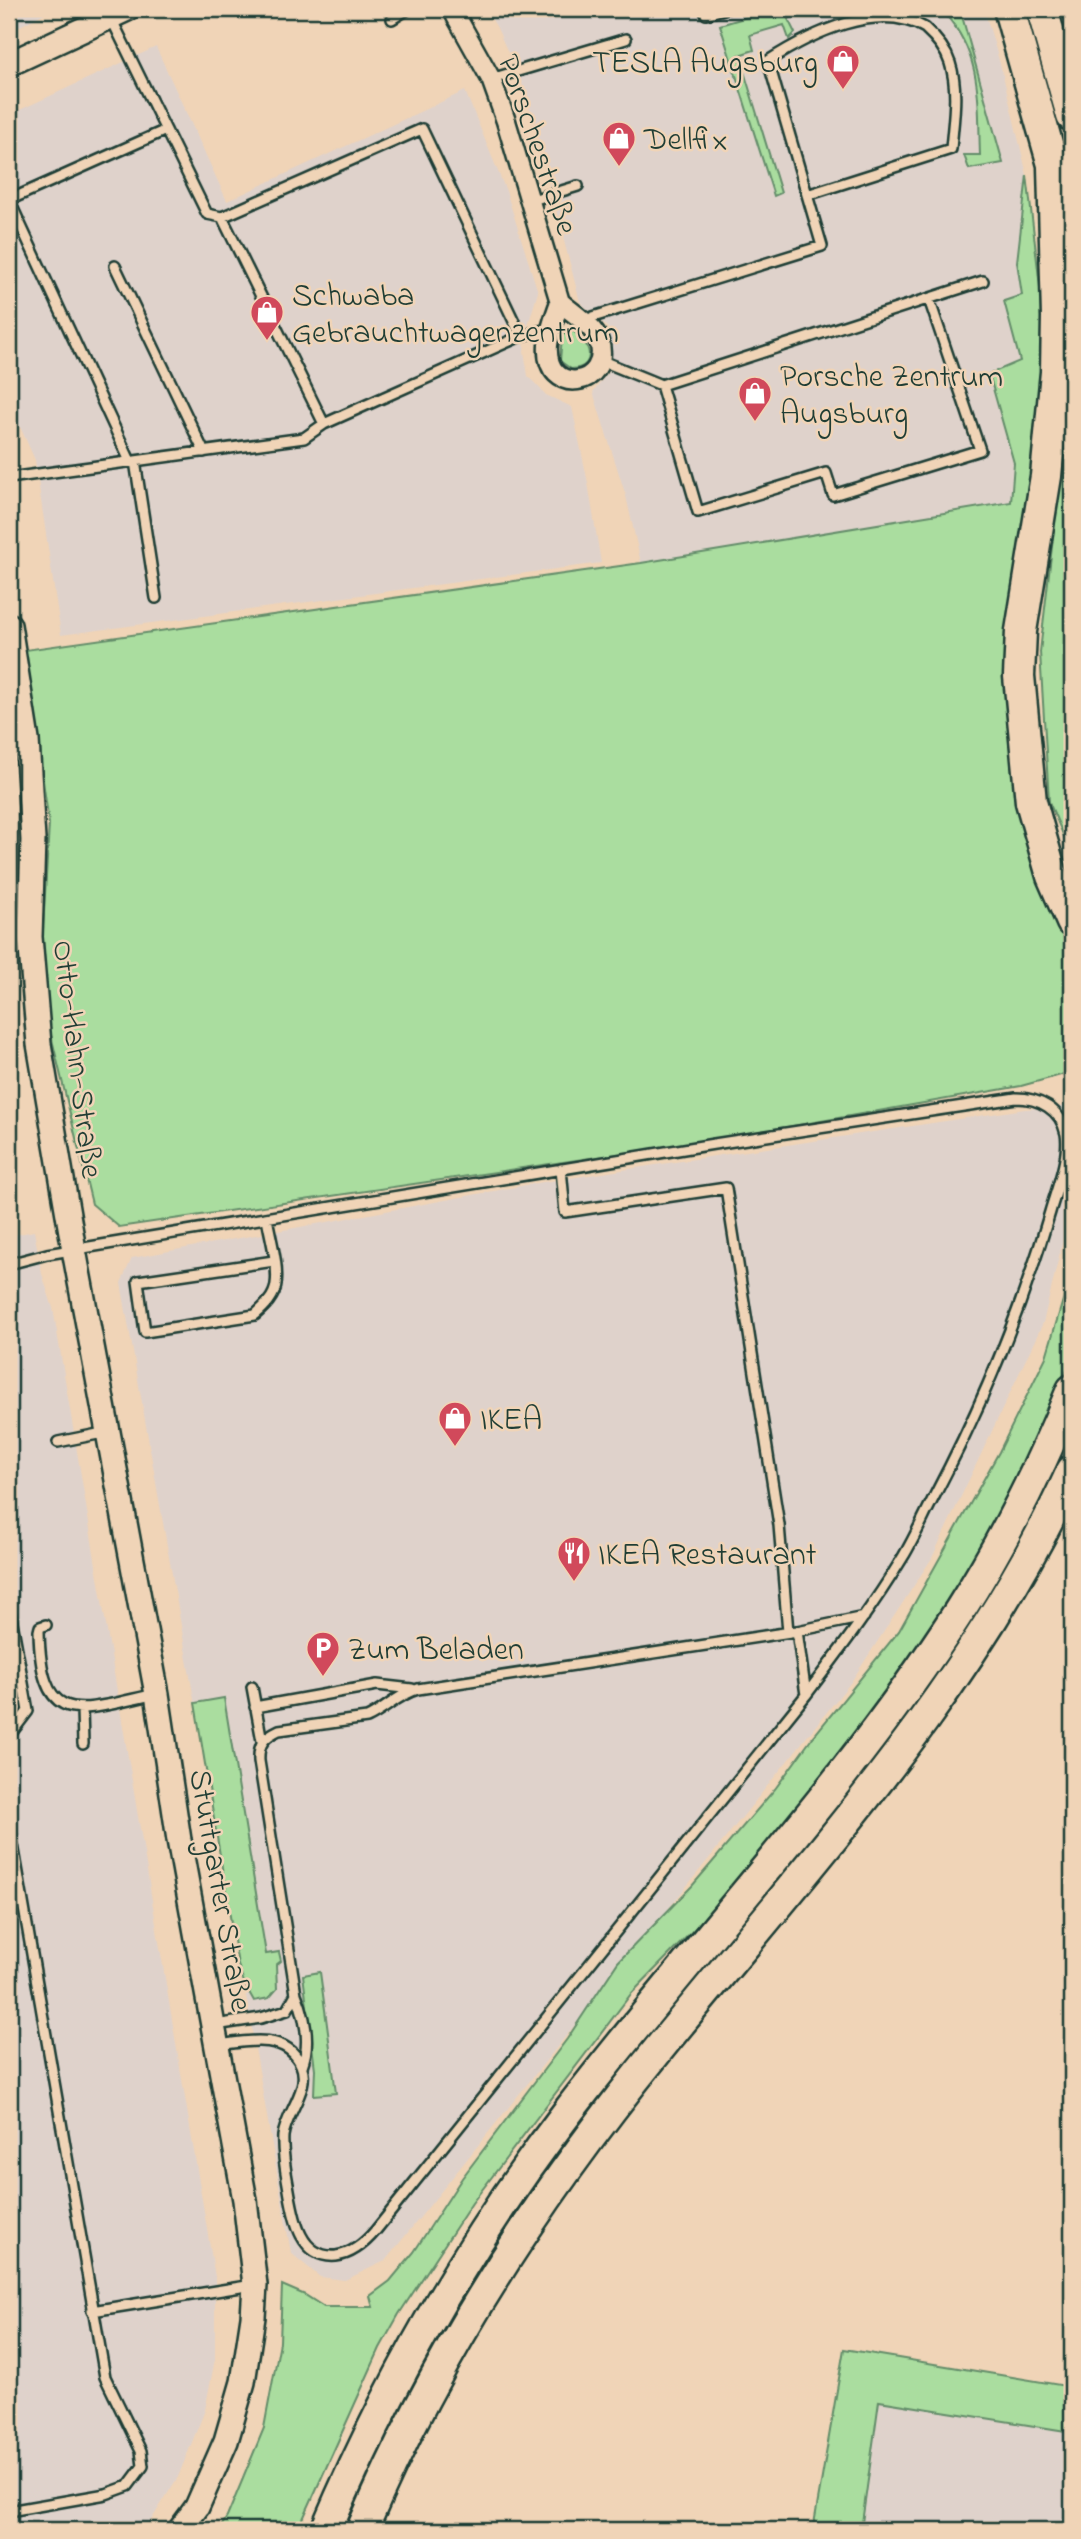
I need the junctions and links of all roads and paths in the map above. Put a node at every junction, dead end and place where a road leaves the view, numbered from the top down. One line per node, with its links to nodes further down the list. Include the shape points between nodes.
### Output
1 (408, 9): 8 (lane)
2 (452, 9): 11 (street, Porschestraße)
3 (724, 9): 7 (lane)
4 (1009, 9): 14 (highway)
5 (1042, 9): 12 (highway)
6 (119, 13): 10 (street); 13 (lane)
7 (706, 15)
8 (391, 19)
9 (626, 39): 11 (lane)
10 (9, 64)
11 (491, 79): 18 (street, Porschestraße)
12 (1072, 116)
13 (166, 130): 17 (lane); 19 (lane, via 207,214)
14 (1053, 167): 20 (highway); 36 (highway, via 1056,372 1046,476 1021,631 1020,677 1031,802 1052,876)
15 (578, 187): 18 (lane)
16 (807, 195): 16 (lane, via 768,61 819,28 859,13 888,12 917,21 936,38 950,62 955,99 951,149); 25 (lane, via 822,246)
17 (9, 200): 32 (lane)
18 (529, 201): 24 (street, Porschestraße)
19 (222, 218): 27 (lane, via 422,129); 30 (lane)
20 (1072, 233)
21 (115, 265): 31 (lane)
22 (983, 281): 23 (lane)
23 (929, 299): 29 (lane); 29 (lane, via 979,450 832,495 825,473 698,512)
24 (560, 302): 25 (street); 26 (street)
25 (584, 322): 28 (street, via 599,341)
26 (551, 327): 27 (lane); 28 (street, via 548,353 562,379 580,381 590,376)
27 (521, 336): 30 (lane)
28 (600, 360): 29 (lane)
29 (661, 385)
30 (324, 424): 31 (lane, via 304,438)
31 (204, 452): 32 (lane)
32 (133, 461): 33 (lane); 34 (lane)
33 (9, 478)
34 (156, 598)
35 (9, 625): 39 (street, Otto-Hahn-Straße, via 27,740 33,840 30,937 39,1044)
36 (1072, 922)
37 (561, 1169): 38 (lane); 47 (lane, via 1016,1098 1033,1098 1059,1116 1066,1135 1058,1185 1007,1341 960,1448 904,1556); 49 (lane, via 565,1212 726,1188)
38 (267, 1218): 39 (lane); 40 (lane)
39 (74, 1250): 41 (lane); 43 (street, Stuttgarter Straße)
40 (274, 1261): 40 (lane, via 276,1285 268,1303 255,1315 145,1332 138,1281)
41 (9, 1264)
42 (1072, 1390): 67 (highway, via 992,1555 916,1675 836,1782 569,2110 515,2186 401,2374)
43 (108, 1432): 44 (lane); 52 (street, Stuttgarter Straße)
44 (58, 1442)
45 (1072, 1471): 68 (highway, via 988,1625 897,1757 656,2052 515,2245 424,2400)
46 (9, 1605): 56 (lane, via 27,1712)
47 (864, 1617): 49 (lane); 53 (lane)
48 (46, 1625): 55 (lane, via 40,1627 39,1638 51,1694 61,1705)
49 (792, 1631): 51 (lane); 53 (lane)
50 (251, 1687): 54 (lane)
51 (418, 1689): 54 (lane, via 377,1685); 57 (lane, via 366,1718 279,1730)
52 (157, 1694): 55 (lane); 61 (street, Stuttgarter Straße)
53 (806, 1695): 62 (lane, via 376,2230 339,2256 307,2245 295,2222 283,2135 300,2090)
54 (255, 1707): 57 (lane)
55 (82, 1709): 58 (lane)
56 (9, 1736)
57 (262, 1741): 60 (lane, via 259,1761)
58 (83, 1744)
59 (9, 1821): 64 (lane)
60 (296, 1994): 61 (lane, via 287,2010); 62 (lane, via 307,2052)
61 (215, 2035): 62 (lane, via 278,2043); 63 (street, Stuttgarter Straße)
62 (302, 2066)
63 (255, 2284): 64 (lane); 66 (street, Stuttgarter Straße, via 243,2382 226,2441 197,2507)
64 (92, 2311): 65 (lane, via 104,2377 141,2451 142,2466 128,2486 106,2494)
65 (9, 2511)
66 (180, 2530)
67 (326, 2530)
68 (362, 2530)

